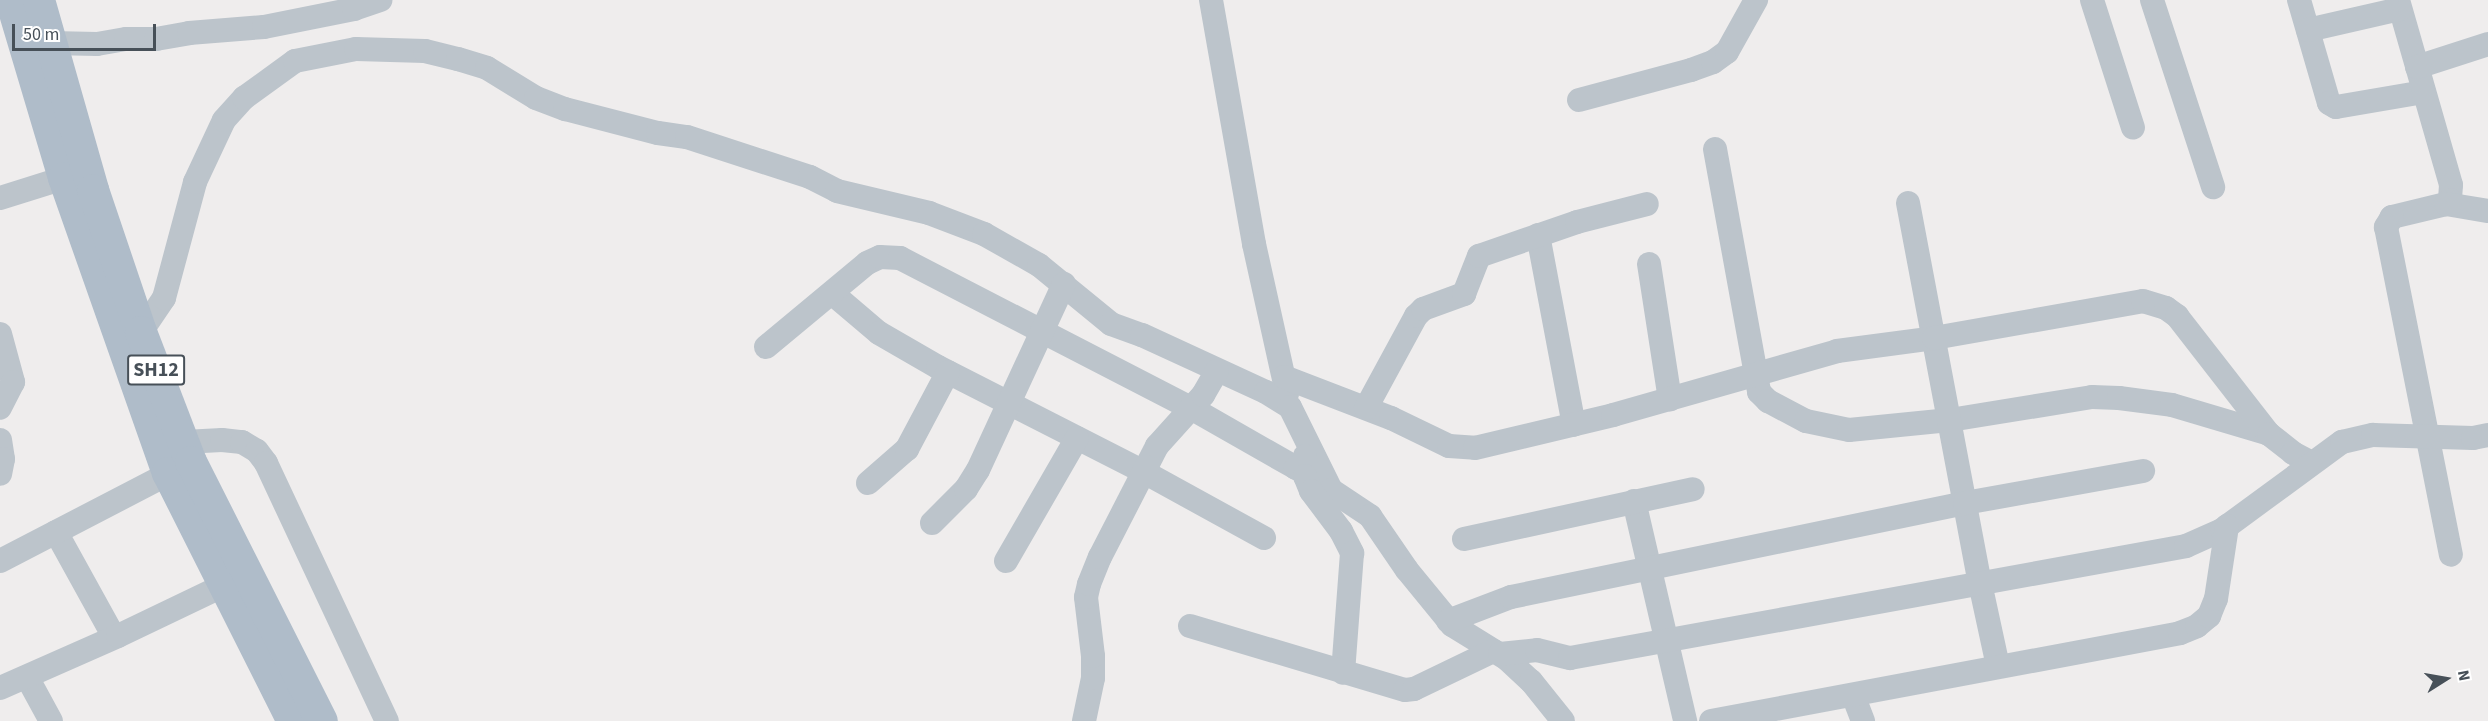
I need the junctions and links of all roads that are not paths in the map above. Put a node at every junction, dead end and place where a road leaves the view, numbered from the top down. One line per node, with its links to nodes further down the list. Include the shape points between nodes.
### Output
1 (11, 0): 18 (main road)
2 (39, 0): 11 (main road, SH12)
3 (380, 0): 11 (street, via 264,27 98,44)
4 (1210, 0): 37 (street, via 1254,244)
5 (1756, 0): 15 (street, via 1727,51 1713,62)
6 (2092, 0): 16 (street)
7 (2152, 0): 19 (street)
8 (2299, 0): 10 (street)
9 (2399, 5): 10 (street); 13 (street)
10 (2308, 30): 14 (street, via 2329,103 2336,106)
11 (51, 43): 30 (main road, SH12, via 93,190)
12 (2488, 44): 13 (street)
13 (2417, 67): 14 (street)
14 (2424, 92): 23 (street, via 2451,184)
15 (1578, 100)
16 (2133, 128)
17 (1715, 149): 36 (street)
18 (64, 178): 20 (street); 52 (main road)
19 (2213, 187)
20 (0, 198)
21 (1908, 203): 32 (street)
22 (1647, 204): 25 (street)
23 (2446, 204): 24 (street); 48 (street, via 2392,217 2386,227)
24 (2488, 211)
25 (1538, 235): 43 (street, via 1484,252 1474,264 1464,294 1423,309 1416,316); 45 (street)
26 (1649, 264): 38 (street)
27 (1064, 284): 29 (street); 30 (street, via 984,234 929,213 837,191 810,177 687,137 565,110 536,98 487,68 458,59 425,51 356,50 295,61 260,86 224,120 195,182 164,298); 34 (street, via 1111,324)
28 (833, 294): 29 (street, via 867,263 880,257 900,258); 33 (street); 35 (street, via 879,333)
29 (1042, 331): 39 (street); 42 (street)
30 (141, 332): 52 (main road, SH12)
31 (0, 334): 41 (street, via 13,382)
32 (1934, 338): 36 (street, via 1837,351); 44 (street); 46 (street, via 2143,301 2155,303 2177,316)
33 (766, 347)
34 (1217, 371): 40 (street); 42 (street)
35 (948, 372): 39 (street); 58 (street, via 907,449)
36 (1755, 375): 38 (street); 44 (street, via 1759,392 1768,401 1829,428 1849,430)
37 (1284, 377): 40 (street); 43 (street)
38 (1670, 399): 45 (street)
39 (1009, 403): 49 (street); 62 (street, via 966,489)
40 (1290, 407): 50 (street)
41 (0, 408)
42 (1191, 408): 54 (street); 56 (street, via 1157,446)
43 (1366, 408): 45 (street, via 1426,437 1461,448)
44 (1950, 420): 46 (street, via 2092,398 2119,398 2172,405); 61 (street)
45 (1574, 424)
46 (2269, 434): 53 (street)
47 (2488, 435): 48 (street)
48 (2427, 436): 53 (street, via 2358,438 2342,442); 67 (street)
49 (1077, 438): 56 (street); 69 (street)
50 (1306, 438): 54 (street); 73 (street, via 1331,490 1370,516)
51 (0, 440): 57 (street)
52 (181, 459): 64 (street); 71 (main road, SH12); 86 (street, via 222,440 242,442 266,462)
53 (2312, 463): 63 (street)
54 (1305, 471): 79 (street, via 1311,491 1352,553)
55 (2143, 471): 61 (street)
56 (1144, 472): 65 (street); 87 (street, via 1100,557 1086,597 1093,678)
57 (0, 474)
58 (868, 483)
59 (1693, 489): 60 (street)
60 (1634, 501): 66 (street); 70 (street)
61 (1965, 503): 70 (street); 72 (street)
62 (932, 523)
63 (2227, 526): 72 (street, via 2186,546); 78 (street, via 2216,598 2209,616 2197,626 2180,633)
64 (56, 532): 68 (street); 75 (street)
65 (1264, 538)
66 (1464, 539)
67 (2451, 555)
68 (0, 561)
69 (1006, 561)
70 (1650, 568): 73 (street, via 1511,597); 76 (street)
71 (235, 579): 75 (street); 84 (main road); 85 (main road, SH12)
72 (1980, 583): 76 (street); 78 (street)
73 (1448, 621): 77 (street)
74 (1190, 626): 79 (street)
75 (114, 637): 80 (street)
76 (1664, 640): 77 (street, via 1570,658 1537,650); 89 (street)
77 (1496, 653): 79 (street, via 1414,689); 88 (street, via 1531,681)
78 (1998, 666): 82 (street)
79 (1343, 673)
80 (27, 677): 81 (street); 83 (street)
81 (0, 688)
82 (1853, 695): 90 (street); 91 (street)
83 (51, 721)
84 (293, 721)
85 (322, 721)
86 (387, 721)
87 (1084, 721)
88 (1563, 721)
89 (1683, 721)
90 (1711, 721)
91 (1863, 721)

